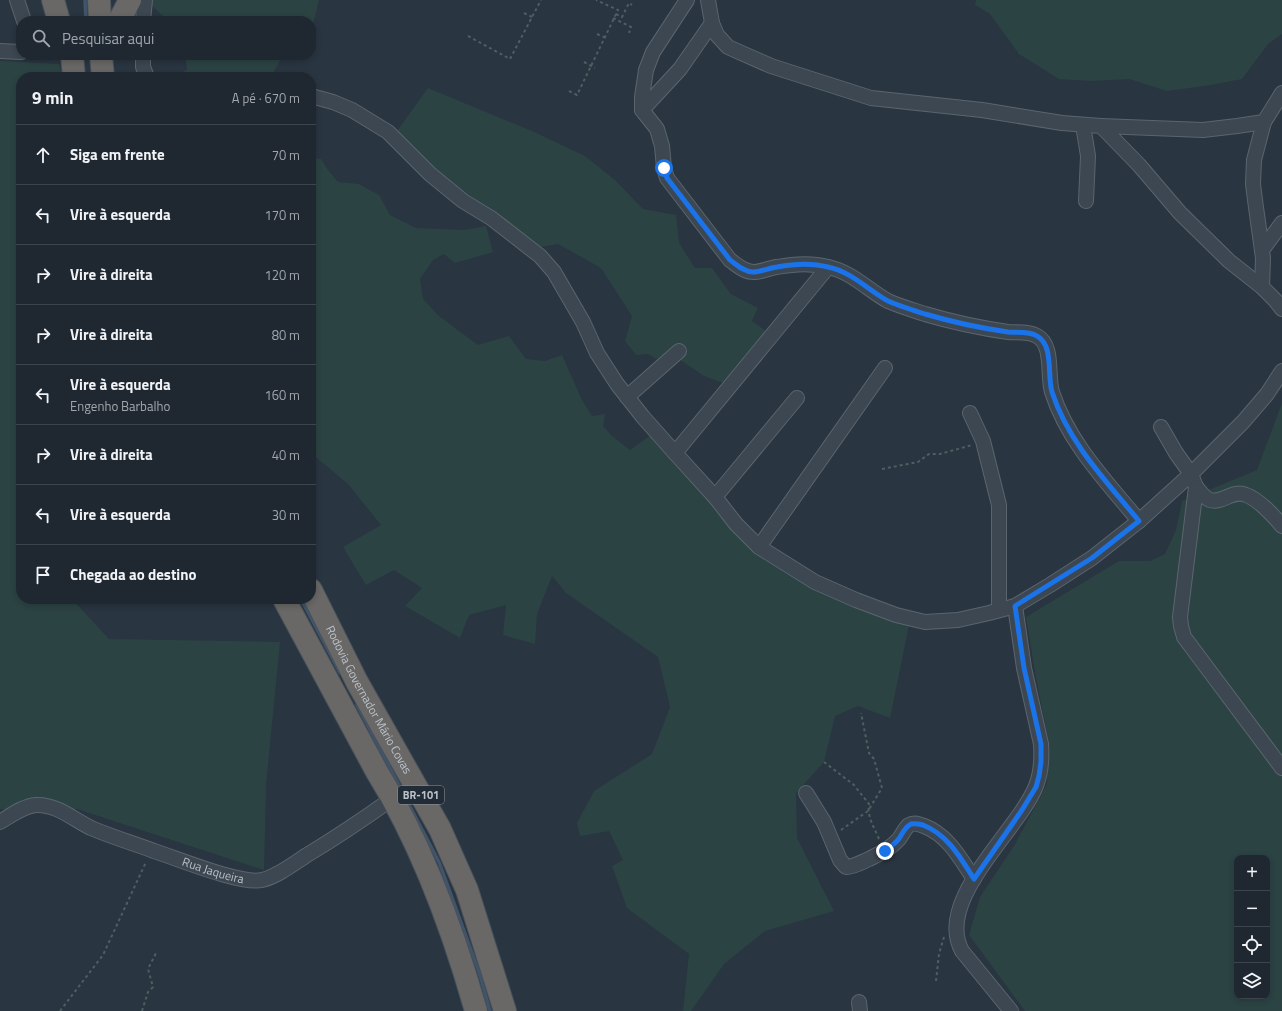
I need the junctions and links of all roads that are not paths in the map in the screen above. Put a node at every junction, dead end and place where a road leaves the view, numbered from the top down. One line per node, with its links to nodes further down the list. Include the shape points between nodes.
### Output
1 (17, 0): 9 (street)
2 (54, 0): 10 (highway)
3 (68, 0): 11 (highway)
4 (99, 0): 12 (highway)
5 (130, 0): 13 (highway)
6 (145, 0): 14 (street)
7 (687, 0): 24 (street, via 653,52 646,70)
8 (708, 0): 15 (street)
9 (22, 16)
10 (58, 16)
11 (70, 16)
12 (100, 16)
13 (122, 16)
14 (143, 16)
15 (712, 23): 24 (street, via 680,69); 26 (street, via 717,35 728,47 771,66 871,98 982,110)
16 (0, 51): 17 (street)
17 (16, 52)
18 (101, 60): 20 (highway)
19 (143, 60): 21 (street)
20 (103, 72)
21 (145, 72)
22 (1282, 93): 25 (street)
23 (316, 97): 37 (street, via 352,110 388,132 430,174 463,201 491,218 540,256 554,272 583,322 597,353)
24 (642, 110): 31 (street, via 657,130 667,178 730,260 742,269 753,272 778,266)
25 (1264, 122): 27 (street, via 1203,130); 30 (street, via 1254,160 1254,200)
26 (1083, 125): 27 (street); 28 (street, via 1088,156)
27 (1101, 126): 32 (street, via 1139,165 1180,214 1228,261)
28 (1086, 201)
29 (1282, 224): 30 (street)
30 (1262, 250): 32 (street)
31 (828, 266): 41 (street); 44 (street, via 848,274 888,301 924,314 963,324 1038,336 1047,347 1051,391 1066,427 1084,454)
32 (1262, 287): 33 (street)
33 (1282, 309)
34 (679, 351): 37 (street)
35 (885, 368): 46 (street)
36 (1282, 371): 42 (street, via 1267,394)
37 (627, 397): 41 (street)
38 (797, 398): 43 (street)
39 (970, 413): 50 (street, via 983,441 999,505)
40 (1161, 427): 42 (street)
41 (675, 453): 43 (street)
42 (1193, 480): 44 (street); 45 (street, via 1209,500 1235,493 1246,495 1270,512); 51 (street, via 1180,626 1184,637)
43 (715, 497): 46 (street, via 736,524)
44 (1139, 521): 49 (street, via 1092,558)
45 (1282, 526)
46 (759, 547): 50 (street, via 815,582 896,615 924,622 958,620)
47 (316, 600): 57 (highway, Rodovia Governador Mário Covas / BR-101, via 357,682 440,829 466,890)
48 (287, 604): 53 (highway, BR-101)
49 (1015, 606): 50 (street); 55 (street, via 1024,668 1041,744 1039,776 1036,787 1022,810)
50 (999, 610)
51 (1282, 768)
52 (806, 793): 55 (street, via 824,822 840,860 846,867 885,851 898,840 909,825 919,824 943,837 954,848)
53 (393, 798): 54 (street, Rua Jaqueira, via 356,825 262,880 229,876 152,850 108,835 58,810 43,806 34,805); 56 (highway, BR-101, via 420,853)
54 (0, 822)
55 (974, 879): 58 (street, via 959,906 957,938 962,950)
56 (476, 1011)
57 (505, 1011)
58 (1011, 1011)

